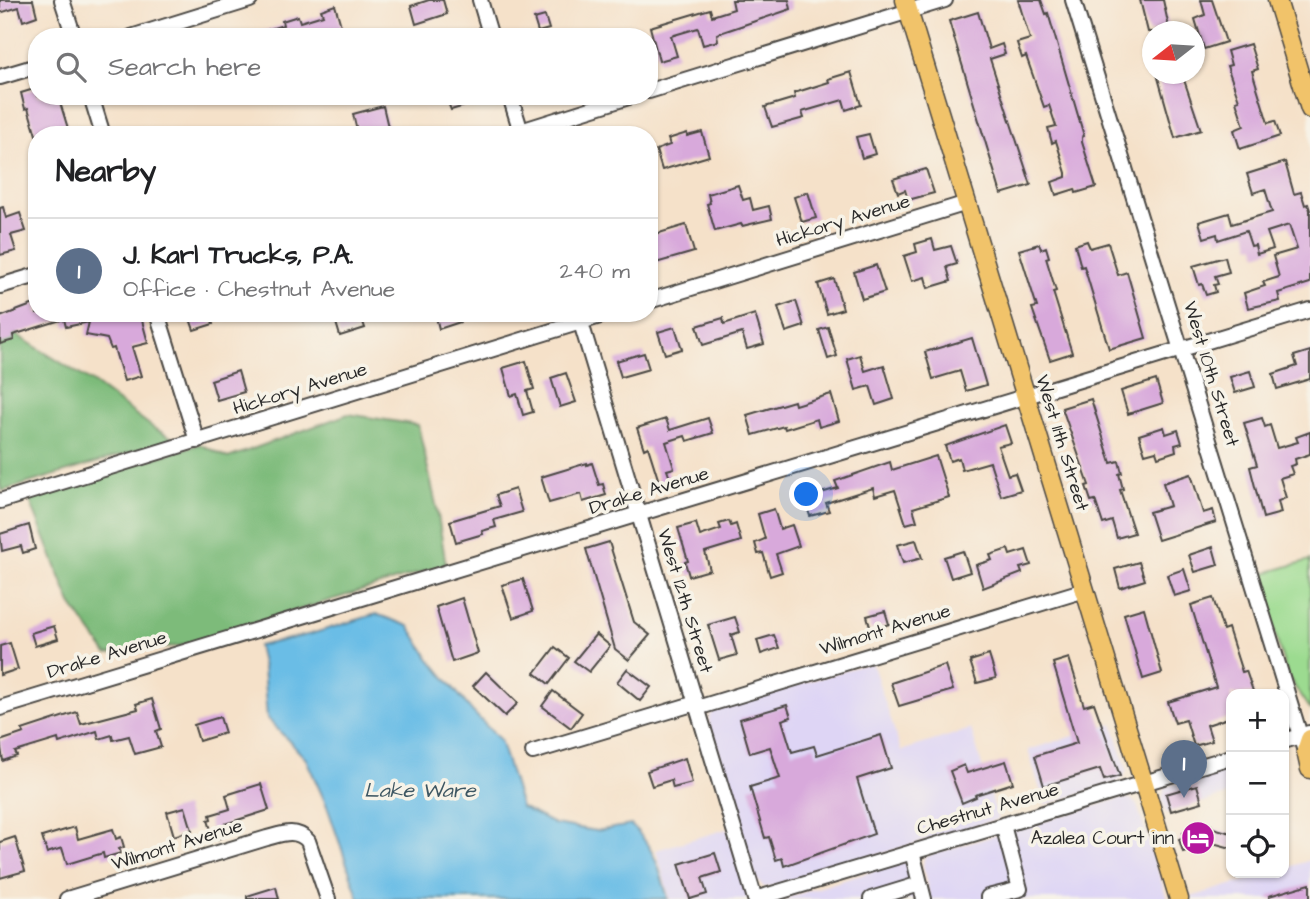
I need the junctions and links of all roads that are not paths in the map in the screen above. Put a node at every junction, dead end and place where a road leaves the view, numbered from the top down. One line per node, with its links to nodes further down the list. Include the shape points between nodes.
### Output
1 (62, 0): 8 (street)
2 (250, 0): 9 (street)
3 (480, 0): 10 (street)
4 (944, 0): 7 (street)
5 (1073, 0): 29 (street, West 10th Street)
6 (1277, 0): 17 (main road)
7 (907, 5): 13 (street); 21 (main road, West 11th Street)
8 (71, 28)
9 (160, 28)
10 (488, 28)
11 (28, 69): 12 (street)
12 (0, 77)
13 (658, 88)
14 (95, 105): 18 (street)
15 (512, 105): 19 (street)
16 (604, 105): 20 (street)
17 (1310, 109)
18 (100, 126)
19 (516, 126)
20 (539, 126)
21 (967, 203): 24 (street, Hickory Avenue); 30 (main road, West 11th Street)
22 (28, 278): 23 (street)
23 (0, 286)
24 (658, 298)
25 (1310, 310): 29 (street, Drake Avenue)
26 (160, 322): 31 (street)
27 (567, 322): 31 (street, Hickory Avenue)
28 (580, 322): 33 (street, West 12th Street)
29 (1181, 349): 30 (street, Drake Avenue); 37 (street, West 10th Street)
30 (1026, 397): 33 (street, Drake Avenue); 34 (main road, West 11th Street)
31 (197, 441): 32 (street, Hickory Avenue)
32 (0, 501)
33 (638, 514): 35 (street, West 12th Street); 36 (street, Drake Avenue)
34 (1085, 590): 35 (street, Wilmont Avenue); 42 (main road, West 11th Street)
35 (696, 706): 39 (street, Wilmont Avenue); 49 (street, West 12th Street)
36 (0, 708)
37 (1307, 736): 38 (street); 41 (main road, West 10th Street)
38 (1289, 740)
39 (533, 752)
40 (1226, 758): 42 (street, Chestnut Avenue)
41 (1309, 765)
42 (1144, 783): 43 (street, Chestnut Avenue); 52 (main road, West 11th Street)
43 (1003, 825): 44 (street, Chestnut Avenue); 46 (street)
44 (912, 852): 45 (street); 49 (street, Chestnut Avenue)
45 (922, 892): 50 (street)
46 (1022, 894): 51 (street)
47 (67, 899): 48 (street, Wilmont Avenue, via 287,833 307,838)
48 (328, 899)
49 (755, 899)
50 (871, 899)
51 (989, 899)
52 (1179, 899)

